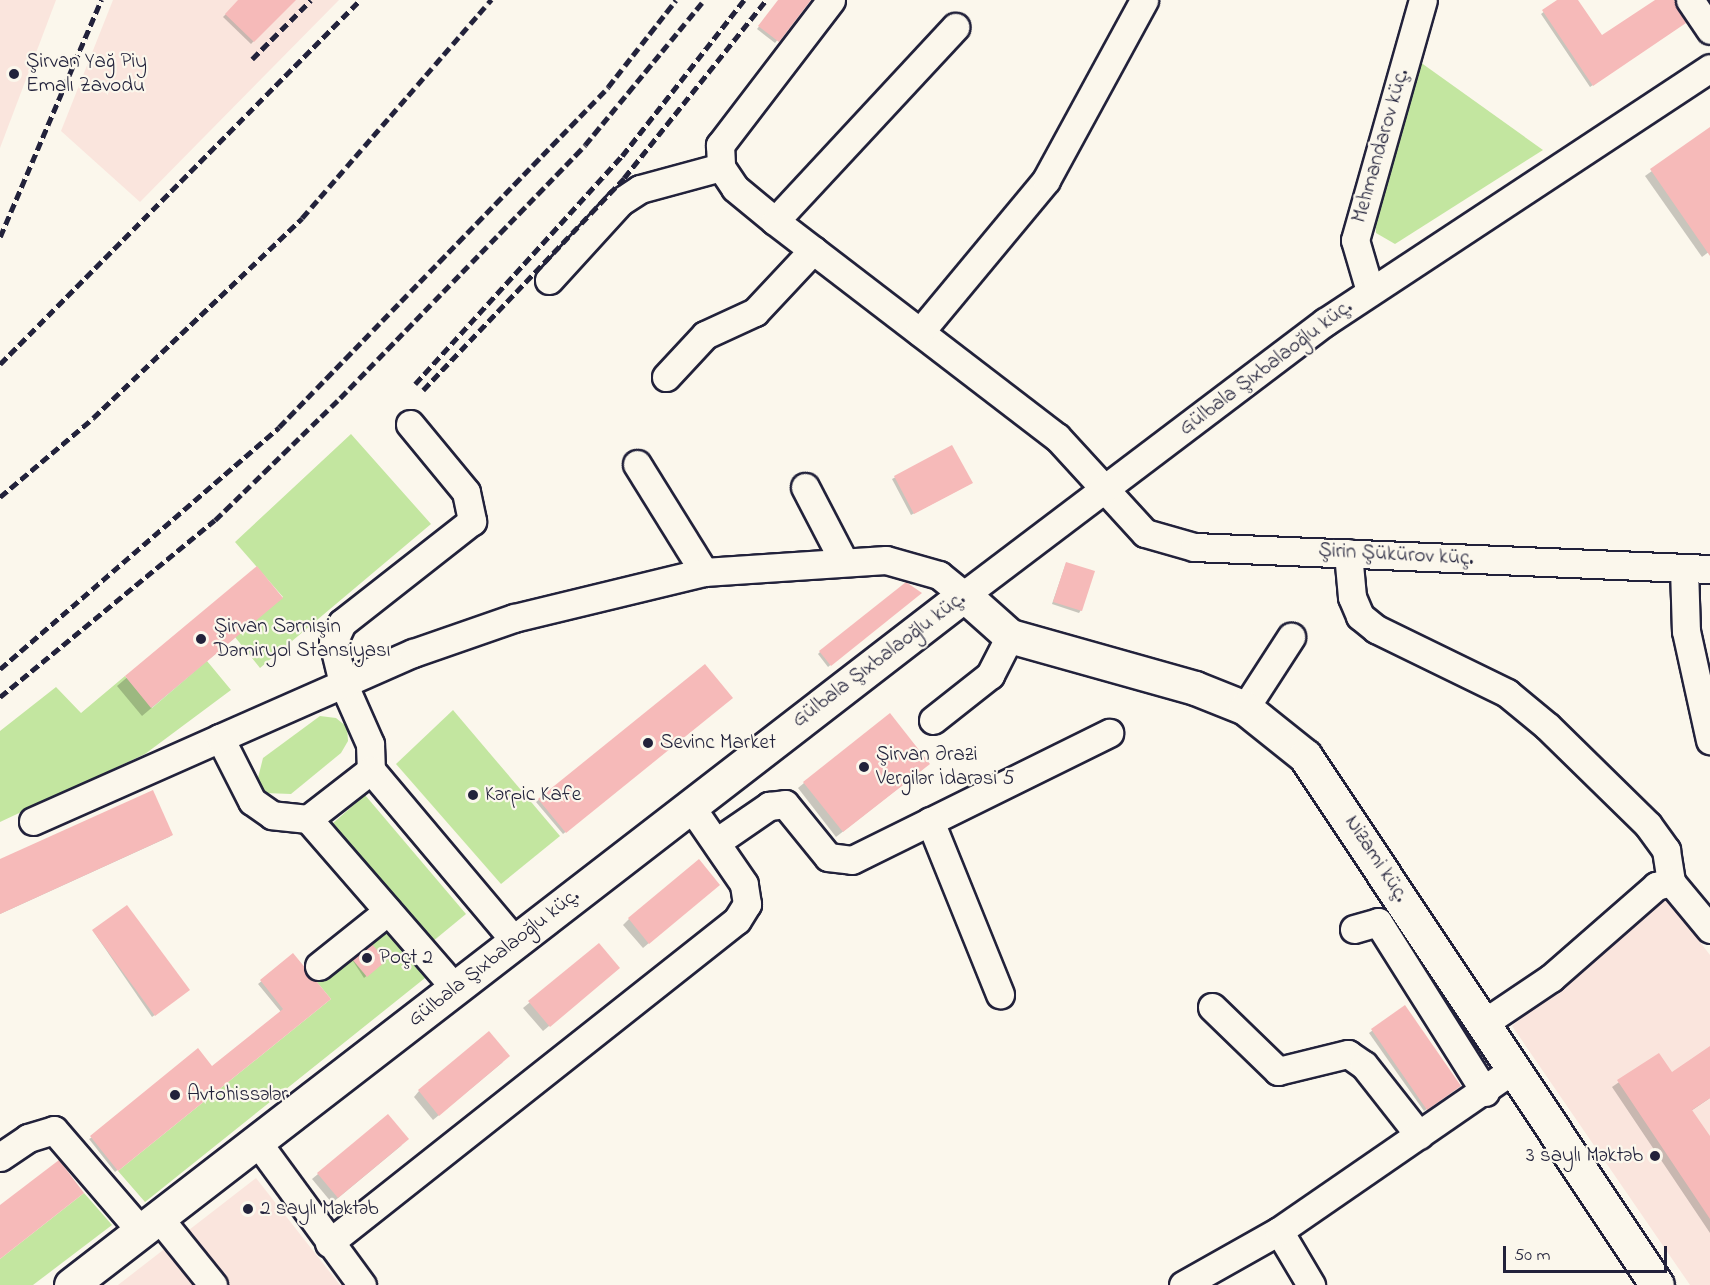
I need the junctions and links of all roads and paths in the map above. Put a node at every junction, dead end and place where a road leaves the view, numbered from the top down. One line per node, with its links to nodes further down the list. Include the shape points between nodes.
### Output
1 (831, 0): 8 (street, via 720,146)
2 (1144, 0): 13 (street, via 1046,180)
3 (1423, 0): 12 (street, Mehmandarov küç., via 1355,240)
4 (1690, 0): 6 (street)
5 (956, 27): 9 (street)
6 (1710, 30)
7 (1710, 68): 12 (street, Gülbala Şıxbalaoğlu küç.)
8 (721, 167): 9 (street, Şirin Şükürov küç., via 735,188); 11 (street, via 640,189 620,201)
9 (775, 221): 10 (street, Şirin Şükürov küç.)
10 (813, 250): 13 (street, Şirin Şükürov küç.); 14 (street, via 754,312 705,335)
11 (549, 280)
12 (1370, 291): 18 (street, Gülbala Şıxbalaoğlu küç.)
13 (920, 333): 18 (street, Şirin Şükürov küç., via 1057,437)
14 (666, 377)
15 (410, 424): 26 (street, via 466,492 472,521 342,623 333,642)
16 (637, 464): 22 (street)
17 (805, 488): 20 (street)
18 (1104, 490): 19 (street, Şirin Şükürov küç., via 1145,533 1167,542); 23 (street, Gülbala Şıxbalaoğlu küç.)
19 (1348, 553): 21 (street, Şirin Şükürov küç.); 38 (street, via 1352,597 1360,616 1376,629 1507,693 1547,726 1648,825 1666,850)
20 (843, 560): 22 (street); 23 (street, via 916,566)
21 (1697, 568): 31 (street, via 1686,631)
22 (704, 572): 26 (street, via 514,618)
23 (964, 595): 24 (main road, Nizami küç.); 33 (main road, Gülbala Şıxbalaoğlu küç.)
24 (1010, 636): 27 (main road, Nizami küç., via 1195,688); 28 (street, via 990,675)
25 (1291, 638): 27 (street)
26 (343, 683): 30 (street); 32 (street, via 370,744)
27 (1245, 708): 47 (main road, Nizami küç., via 1284,736 1329,787)
28 (933, 720)
29 (1109, 733): 36 (street)
30 (220, 738): 34 (street, via 252,801 272,815); 35 (street)
31 (1710, 740)
32 (371, 770): 34 (street); 42 (street)
33 (691, 807): 37 (street); 42 (main road, Gülbala Şıxbalaoğlu küç.)
34 (308, 819): 39 (street)
35 (33, 821)
36 (930, 821): 37 (street, via 852,860 828,857 785,804 769,806); 45 (street)
37 (717, 841): 55 (street, via 744,884 747,904 737,920)
38 (1671, 882): 41 (street); 47 (street, via 1639,895 1551,978)
39 (387, 911): 43 (street); 44 (street)
40 (1354, 929): 49 (street, via 1378,922)
41 (1710, 929)
42 (515, 941): 44 (main road, Gülbala Şıxbalaoğlu küç.)
43 (319, 966)
44 (455, 988): 51 (main road, Gülbala Şıxbalaoğlu küç.)
45 (1000, 994)
46 (1212, 1007): 50 (street, via 1278,1071 1348,1054 1364,1065)
47 (1484, 1023): 48 (main road, Nizami küç.)
48 (1514, 1070): 49 (street); 61 (main road, Nizami küç.)
49 (1485, 1092): 50 (street)
50 (1419, 1135): 54 (street)
51 (258, 1143): 53 (main road, Gülbala Şıxbalaoğlu küç.); 55 (street)
52 (1, 1153): 53 (street, via 44,1130 54,1130)
53 (150, 1225): 56 (main road, Gülbala Şıxbalaoğlu küç.); 57 (street)
54 (1279, 1231): 59 (street); 60 (street)
55 (330, 1243): 58 (street)
56 (71, 1285)
57 (213, 1285)
58 (362, 1285)
59 (1183, 1285)
60 (1311, 1285)
61 (1657, 1285)

